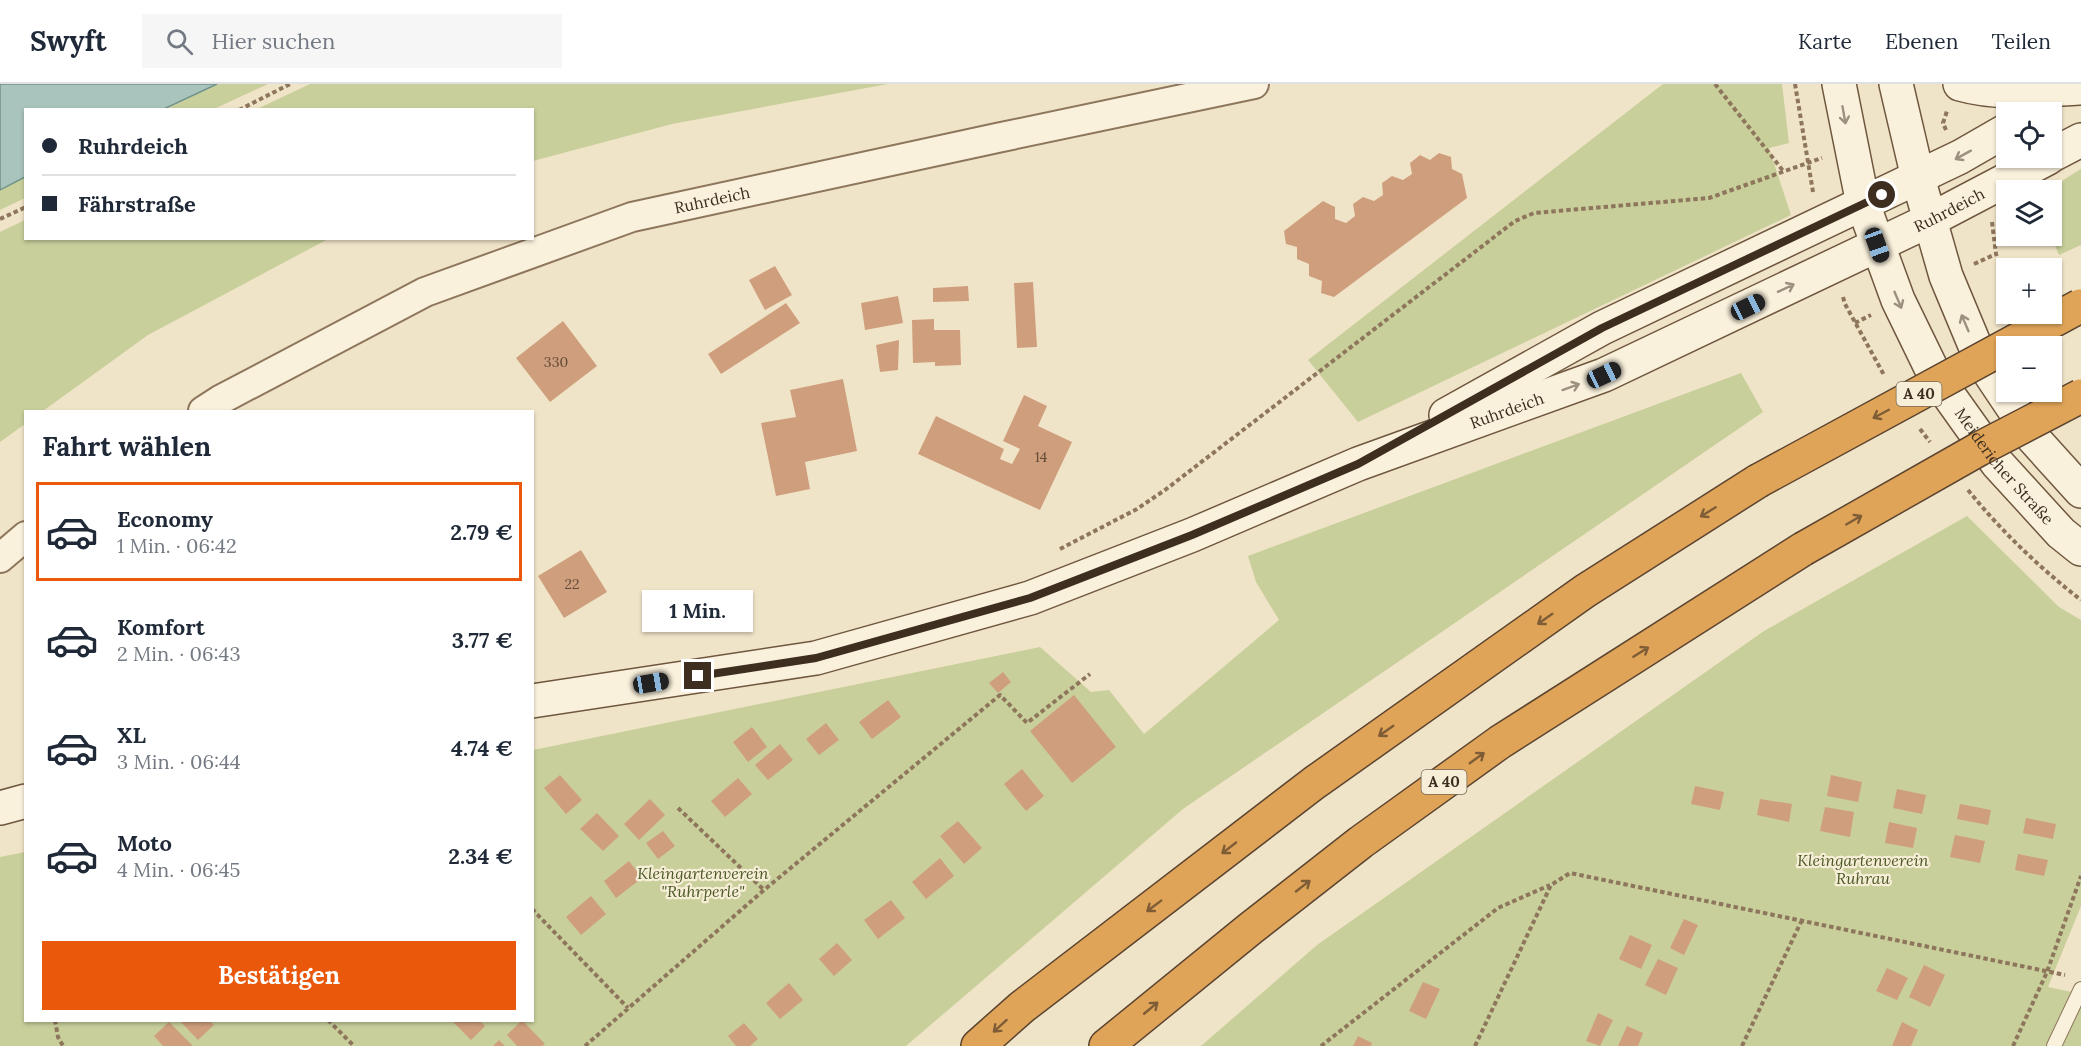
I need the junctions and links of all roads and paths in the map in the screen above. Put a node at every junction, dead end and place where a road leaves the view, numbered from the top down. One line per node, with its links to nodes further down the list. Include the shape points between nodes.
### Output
1 (290, 84): 10 (path)
2 (1254, 84): 24 (street, Ruhrdeich, via 632,218 424,292)
3 (1715, 84): 15 (path)
4 (1795, 84): 15 (path, via 1807,164)
5 (1839, 84): 17 (main road, Meidericher Straße, one-way to 17)
6 (1896, 84): 16 (main road)
7 (1960, 84): 8 (main road, via 2009,91)
8 (2080, 88): 9 (main road)
9 (2055, 102)
10 (243, 108)
11 (1996, 136): 16 (main road, Ruhrdeich, one-way to 16)
12 (2081, 140): 13 (main road, Ruhrdeich)
13 (2062, 150)
14 (2028, 168): 20 (main road, Ruhrdeich)
15 (1784, 172): 29 (path, via 1709,198 1534,213 1515,221 1166,490 1128,515)
16 (1918, 178): 17 (main road, Ruhrdeich); 20 (main road)
17 (1863, 204): 21 (main road, Meidericher Straße); 25 (main road, Ruhrdeich, via 1602,328)
18 (24, 208): 19 (path)
19 (0, 219)
20 (1930, 220): 21 (main road, Ruhrdeich); 26 (main road, one-way to 20, via 2034,439 1981,360 1952,292)
21 (1877, 245): 25 (main road, Ruhrdeich, one-way to 21, via 1604,375); 28 (main road, Meidericher Straße, one-way to 28, via 1898,300 1935,376 1997,463 2061,533)
22 (2081, 306): 50 (highway, A 40, one-way to 50, bridge, via 1758,481 1585,591 1314,783 1022,1007)
23 (2081, 396): 51 (highway, A 40, one-way to 23, bridge, via 1361,842 1491,748 1803,549)
24 (205, 410)
25 (1358, 464): 32 (main road, via 1030,598 816,658)
26 (2081, 491)
27 (24, 538): 30 (street)
28 (2081, 549)
29 (1057, 550)
30 (0, 558)
31 (1090, 674): 38 (path, via 1027,723 1000,695)
32 (534, 701)
33 (24, 802): 34 (main road)
34 (0, 808)
35 (678, 808): 38 (path)
36 (2081, 876): 41 (path)
37 (1551, 885): 40 (path, via 1570,873); 52 (path, via 1498,908); 53 (path)
38 (764, 890): 44 (path)
39 (534, 911): 44 (path)
40 (1801, 922): 41 (path); 54 (path)
41 (2047, 972): 42 (path); 55 (path)
42 (2072, 976)
43 (2081, 989): 56 (lane)
44 (628, 1008): 49 (path)
45 (55, 1022): 47 (path)
46 (330, 1022): 48 (path)
47 (63, 1046)
48 (354, 1046)
49 (585, 1046)
50 (978, 1046)
51 (1107, 1046)
52 (1321, 1046)
53 (1475, 1046)
54 (1742, 1046)
55 (2013, 1046)
56 (2054, 1046)

